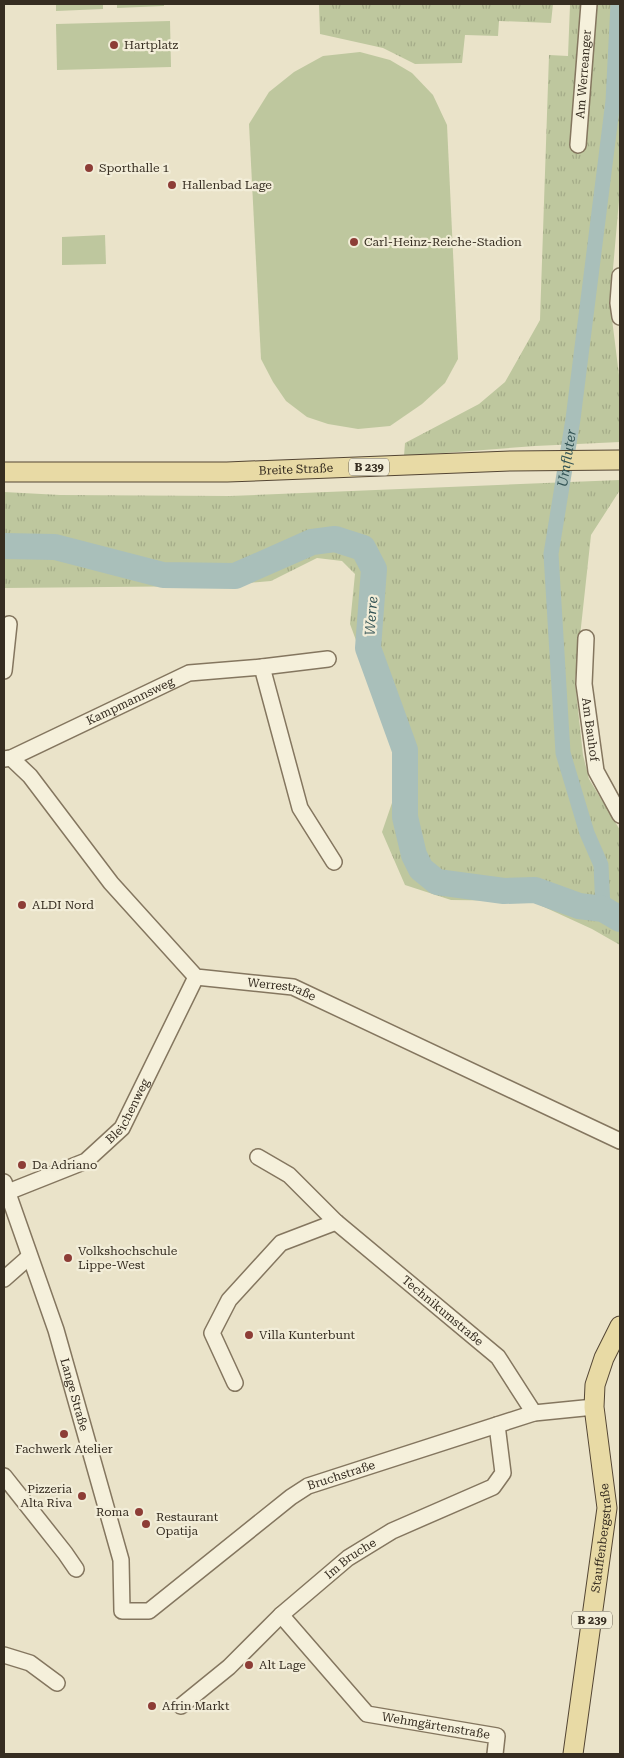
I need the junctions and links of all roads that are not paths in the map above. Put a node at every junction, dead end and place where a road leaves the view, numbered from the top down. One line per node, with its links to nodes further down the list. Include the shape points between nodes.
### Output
1 (589, 4): 2 (street, Am Werreanger)
2 (578, 144)
3 (620, 276): 4 (street)
4 (620, 317)
5 (620, 460): 6 (main road, Breite Straße / B 239, via 227,472)
6 (4, 472)
7 (9, 624): 11 (street)
8 (586, 638): 13 (street, Am Bauhof, via 584,684 596,771)
9 (328, 659): 10 (street, Kampmannsweg)
10 (262, 667): 12 (street, Kampmannsweg, via 189,673); 14 (street, via 300,808)
11 (4, 672)
12 (8, 758): 15 (street, via 30,776 111,883)
13 (620, 815)
14 (334, 862)
15 (196, 977): 16 (street, Werrestraße, via 294,987); 18 (street, Bleichenweg, via 122,1128 86,1161)
16 (620, 1141)
17 (258, 1157): 19 (street, Technikumstraße, via 289,1174)
18 (6, 1187): 20 (street, Lange Straße)
19 (336, 1222): 23 (street, via 281,1243 229,1300 212,1333); 25 (street, Technikumstraße, via 498,1356)
20 (29, 1257): 21 (street); 29 (street, Lange Straße, via 56,1330 121,1560)
21 (4, 1279)
22 (620, 1326): 24 (main road, Stauffenbergstraße / B 239, via 595,1385)
23 (235, 1383)
24 (594, 1407): 25 (street, Bruchstraße); 35 (main road, Stauffenbergstraße / B 239, via 607,1508)
25 (534, 1412): 26 (street, Bruchstraße)
26 (497, 1425): 29 (street, Bruchstraße, via 308,1486 149,1611); 30 (street, Im Bruche, via 503,1473 494,1487 392,1531 348,1558)
27 (4, 1476): 28 (street)
28 (76, 1569)
29 (122, 1611)
30 (281, 1615): 33 (street, Im Bruche, via 229,1668); 34 (street, Wehmgärtenstraße, via 367,1714 497,1736)
31 (4, 1655): 32 (street, via 30,1663)
32 (57, 1684)
33 (181, 1706)
34 (495, 1754)
35 (573, 1754)

